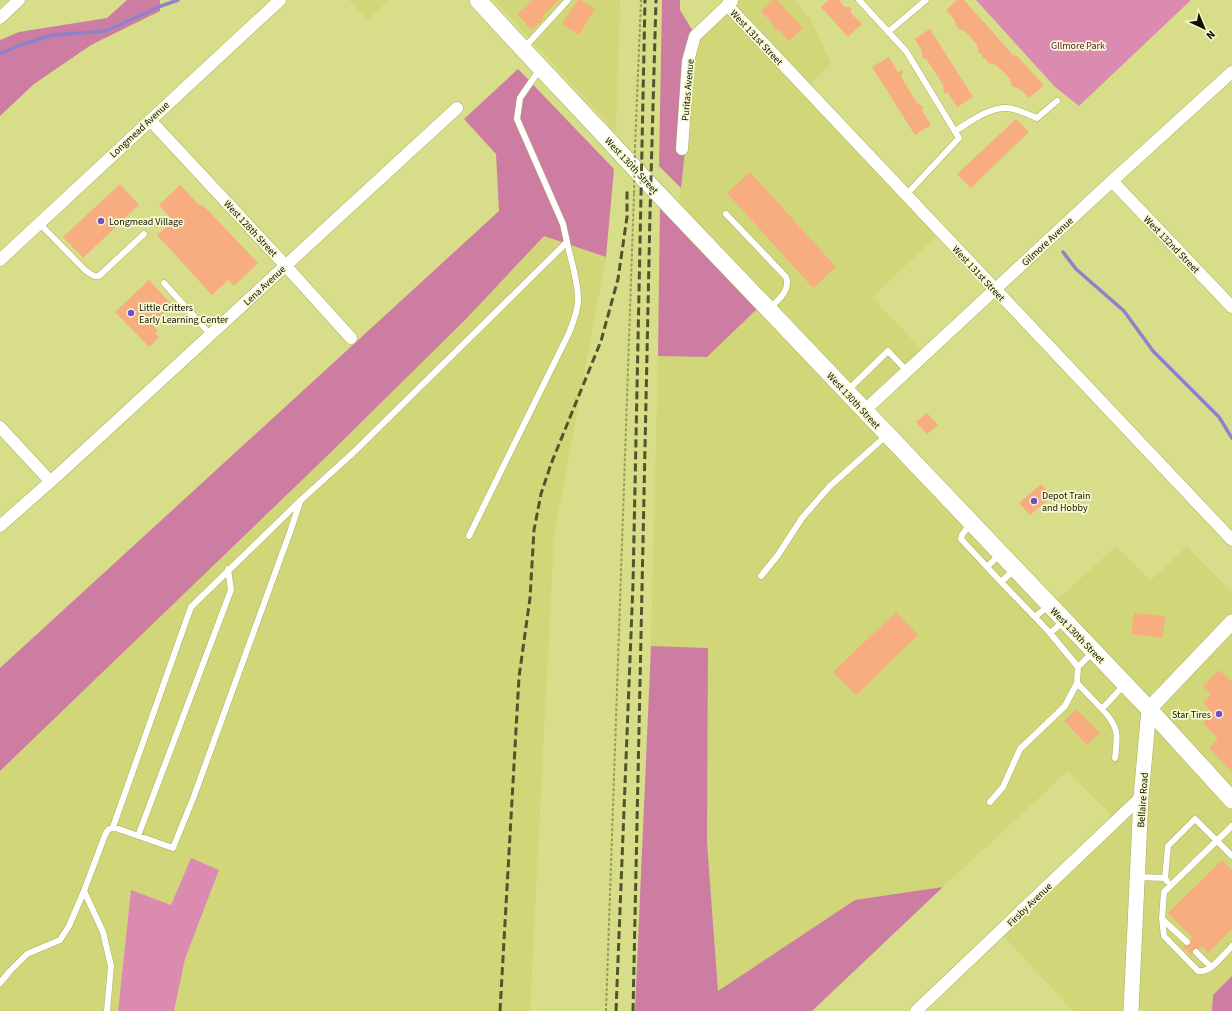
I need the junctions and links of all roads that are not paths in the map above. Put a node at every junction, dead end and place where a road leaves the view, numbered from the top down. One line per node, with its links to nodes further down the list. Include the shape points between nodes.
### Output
1 (19, 0): 8 (street)
2 (280, 0): 15 (street, Longmead Avenue)
3 (478, 0): 10 (main road, West 130th Street)
4 (568, 0): 10 (lane)
5 (859, 0): 9 (lane)
6 (926, 0): 9 (lane)
7 (730, 3): 17 (street, Puritas Avenue, via 695,36 688,61); 19 (street, West 131st Street)
8 (0, 18)
9 (888, 32): 16 (lane, via 906,51)
10 (522, 49): 11 (main road, West 130th Street)
11 (541, 68): 23 (lane, via 520,98 517,119 563,224); 29 (main road, West 130th Street)
12 (1231, 74): 18 (street, Gilmore Avenue)
13 (1057, 101): 16 (lane, via 1037,118 1006,108 986,113)
14 (457, 108): 25 (street, Lena Avenue)
15 (150, 120): 21 (street, Longmead Avenue); 25 (street, West 128th Street)
16 (955, 131): 19 (lane, via 959,138)
17 (682, 149)
18 (1112, 181): 27 (street, Gilmore Avenue); 28 (street, West 132nd Street)
19 (906, 195): 27 (street, West 131st Street)
20 (726, 214): 29 (lane, via 786,277 788,282 785,292)
21 (39, 223): 22 (lane, via 94,276 99,276); 24 (street, Longmead Avenue)
22 (144, 234)
23 (567, 242): 38 (lane, via 354,452); 41 (lane, via 576,280 578,301 575,319)
24 (0, 260)
25 (285, 265): 30 (street, Lena Avenue); 31 (street, West 128th Street)
26 (164, 283): 30 (lane)
27 (995, 289): 32 (street, Gilmore Avenue); 42 (street, West 131st Street)
28 (1232, 307)
29 (768, 310): 33 (main road, West 130th Street)
30 (210, 334): 37 (street, Lena Avenue)
31 (351, 338)
32 (907, 370): 33 (lane, via 888,351); 34 (street, Gilmore Avenue)
33 (846, 391): 34 (main road, West 130th Street)
34 (864, 411): 36 (main road, West 130th Street)
35 (0, 427): 37 (street)
36 (887, 435): 39 (main road, West 130th Street); 47 (lane, via 830,486 802,518)
37 (50, 481): 40 (street, Lena Avenue)
38 (301, 500): 45 (lane); 66 (lane, via 173,848)
39 (971, 523): 43 (main road, West 130th Street); 44 (lane, via 961,539)
40 (0, 526)
41 (469, 536)
42 (1232, 540)
43 (1001, 554): 44 (lane); 46 (main road, West 130th Street)
44 (987, 567): 48 (lane)
45 (228, 569): 65 (lane, via 191,607); 66 (lane, via 231,590)
46 (1015, 569): 48 (lane); 49 (main road, West 130th Street)
47 (761, 576)
48 (1001, 582): 50 (lane)
49 (1049, 605): 50 (lane); 51 (main road, West 130th Street)
50 (1035, 617): 53 (lane)
51 (1064, 620): 53 (lane); 54 (main road, West 130th Street)
52 (1232, 622): 59 (street)
53 (1050, 633): 55 (lane)
54 (1094, 651): 55 (lane); 57 (main road, West 130th Street)
55 (1078, 667): 56 (lane)
56 (1077, 682): 58 (lane); 63 (lane, via 1065,706 1020,749 1003,787)
57 (1125, 684): 58 (lane); 59 (main road, West 130th Street)
58 (1102, 709): 60 (lane, via 1116,727)
59 (1149, 709): 61 (street, Bellaire Road); 62 (main road, West 130th Street)
60 (1115, 758)
61 (1142, 797): 69 (street, Bellaire Road); 81 (street, Firsby Avenue)
62 (1232, 800)
63 (990, 802)
64 (1232, 826): 67 (lane)
65 (113, 827): 66 (lane); 72 (lane, via 105,835)
66 (138, 836)
67 (1217, 840): 68 (lane); 70 (lane, via 1196,819 1168,846); 71 (lane)
68 (1232, 856)
69 (1138, 877): 70 (lane); 79 (street, Bellaire Road)
70 (1165, 878): 71 (lane)
71 (1170, 886): 73 (lane, via 1164,892)
72 (84, 892): 78 (lane, via 60,940 28,954); 80 (lane, via 103,932 111,966)
73 (1162, 919): 74 (lane); 77 (lane, via 1164,936 1198,971 1202,972)
74 (1186, 942)
75 (1232, 946): 77 (lane)
76 (1196, 952): 77 (lane)
77 (1212, 966)
78 (0, 983)
79 (1128, 1008)
80 (108, 1011)
81 (916, 1011)

